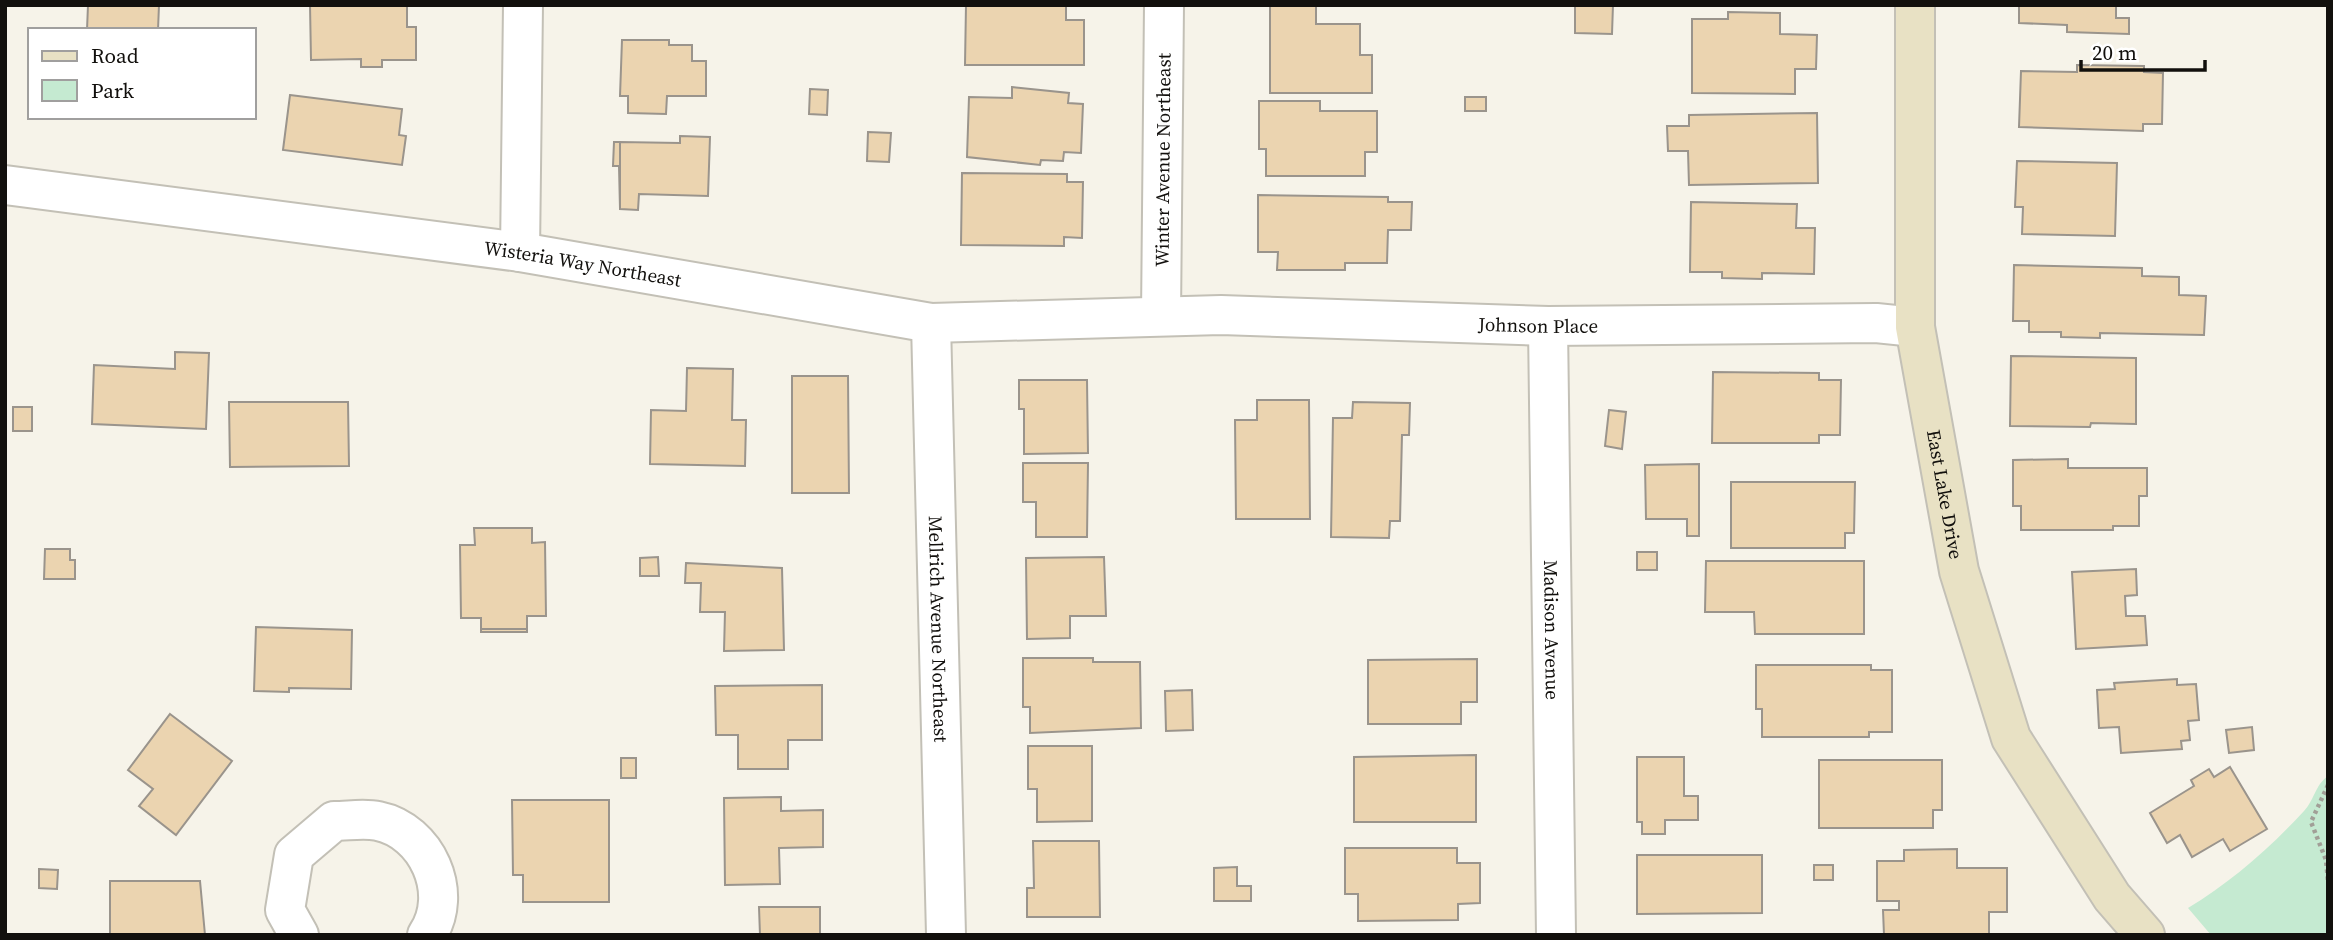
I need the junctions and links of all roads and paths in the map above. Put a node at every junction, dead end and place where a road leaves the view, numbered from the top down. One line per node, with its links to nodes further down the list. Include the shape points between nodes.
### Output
1 (523, 5): 5 (street)
2 (1164, 5): 6 (street, Winter Avenue Northeast)
3 (1914, 5): 9 (street, East Lake Drive)
4 (5, 185): 5 (street, Wisteria Way Northeast)
5 (520, 252): 7 (street, Wisteria Way Northeast)
6 (1161, 316): 7 (street, Wisteria Way Northeast); 8 (street, Johnson Place)
7 (931, 323): 14 (street, Mellrich Avenue Northeast)
8 (1548, 326): 9 (street, Johnson Place, via 1876,323); 15 (street, Madison Avenue)
9 (1915, 327): 16 (street, East Lake Drive, via 1959,571 2011,738 2112,897)
10 (2328, 785): 11 (path, via 2311,822 2326,860)
11 (2328, 881)
12 (299, 935): 13 (street, via 285,910 295,855 334,821 378,821 418,841 438,880 438,919)
13 (427, 935)
14 (946, 935)
15 (1556, 935)
16 (2145, 935)

